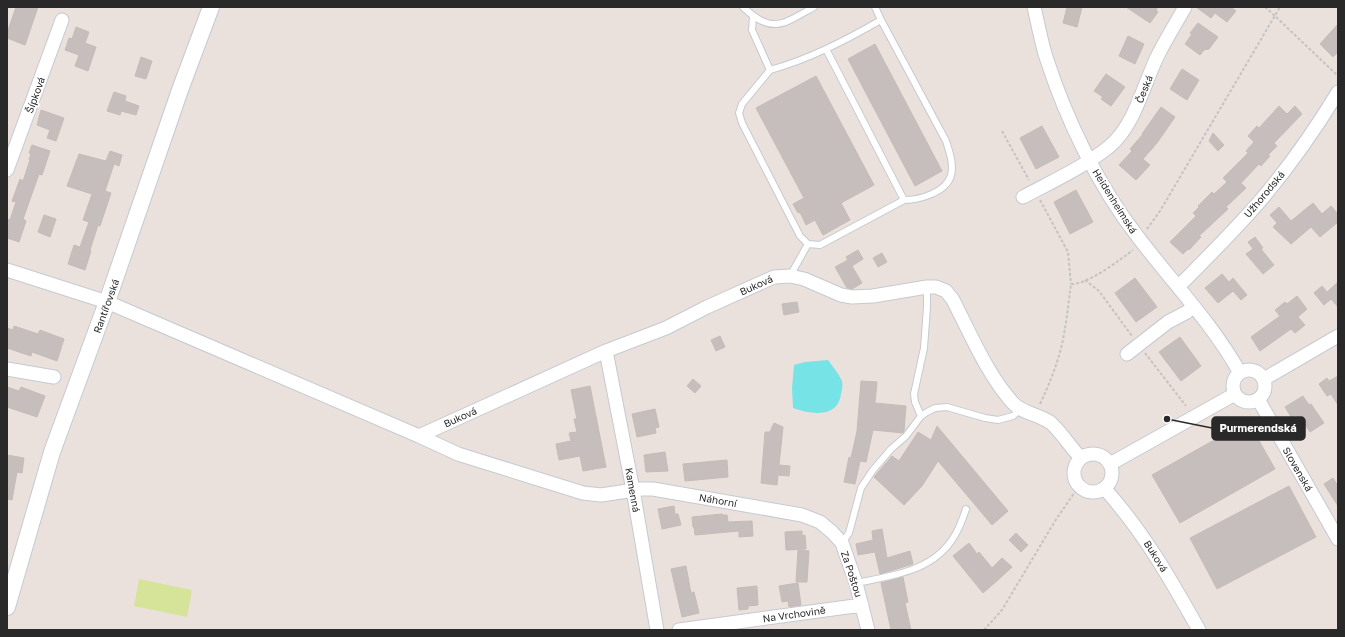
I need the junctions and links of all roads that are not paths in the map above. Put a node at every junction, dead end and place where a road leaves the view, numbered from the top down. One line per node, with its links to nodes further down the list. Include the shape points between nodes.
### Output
1 (211, 7): 22 (street, Rantířovská)
2 (743, 7): 7 (lane)
3 (814, 7): 7 (lane, via 787,22 776,24 764,23)
4 (874, 7): 9 (lane)
5 (1034, 7): 13 (street, Heidenheimská, via 1055,82)
6 (1185, 7): 13 (street, Česká, via 1158,54 1124,131 1111,145)
7 (753, 17): 11 (lane, via 752,30)
8 (62, 20): 14 (street, Šípková)
9 (881, 20): 10 (lane); 16 (lane, via 946,141 952,162 951,176 944,186 930,195)
10 (826, 49): 11 (lane); 16 (lane)
11 (770, 70): 17 (lane, via 742,104 739,113 800,236)
12 (1338, 92): 21 (street, Užhorodská, via 1292,161 1260,201)
13 (1090, 160): 15 (street, Česká); 21 (street, Heidenheimská, via 1140,240)
14 (7, 170)
15 (1023, 197)
16 (904, 200): 17 (lane, via 820,245)
17 (808, 244): 19 (lane)
18 (7, 270): 22 (street)
19 (790, 276): 20 (street, Buková, via 852,297); 25 (street, Buková, via 774,277 666,328)
20 (927, 287): 33 (street, Buková, via 946,291 953,300 997,382 1011,401); 34 (lane, via 924,348 914,394)
21 (1178, 287): 23 (street, Heidenheimská)
22 (107, 302): 35 (street, Náhorní); 46 (street, Rantířovská, via 52,452)
23 (1193, 306): 26 (street); 28 (street, Heidenheimská, via 1224,346)
24 (1338, 336): 30 (street)
25 (606, 351): 35 (street, Buková); 39 (street, Kamenná)
26 (1127, 354)
27 (7, 369): 29 (street)
28 (1240, 372): 30 (street, via 1254,370); 31 (street, via 1234,381)
29 (54, 377)
30 (1264, 379): 32 (street, via 1265,390)
31 (1235, 394): 32 (street, via 1247,402); 37 (street)
32 (1258, 399): 42 (street, Slovenská)
33 (1021, 409): 34 (lane, via 1013,416 998,420 947,407 935,408); 36 (street, Buková, via 1054,426)
34 (921, 416): 43 (lane, via 906,436 873,470 861,488 849,533)
35 (419, 436): 39 (street, Náhorní, via 458,454 583,493 601,495)
36 (1081, 458): 37 (street, via 1097,454); 38 (street, via 1077,462 1074,474 1079,486 1094,492)
37 (1110, 464): 38 (street, via 1112,474)
38 (1104, 488): 50 (street, Buková, via 1144,537)
39 (633, 490): 41 (street, Náhorní, via 653,489); 47 (street, Kamenná)
40 (966, 509): 44 (lane, via 955,536 941,553 927,564 890,577)
41 (802, 515): 43 (street, Za Poštou, via 820,522)
42 (1338, 538)
43 (842, 543): 44 (street, Za Poštou)
44 (856, 583): 45 (street, Za Poštou)
45 (862, 605): 48 (street, Na Vrchovině); 49 (street, Za Poštou)
46 (7, 607)
47 (657, 630)
48 (678, 630)
49 (868, 630)
50 (1199, 630)

